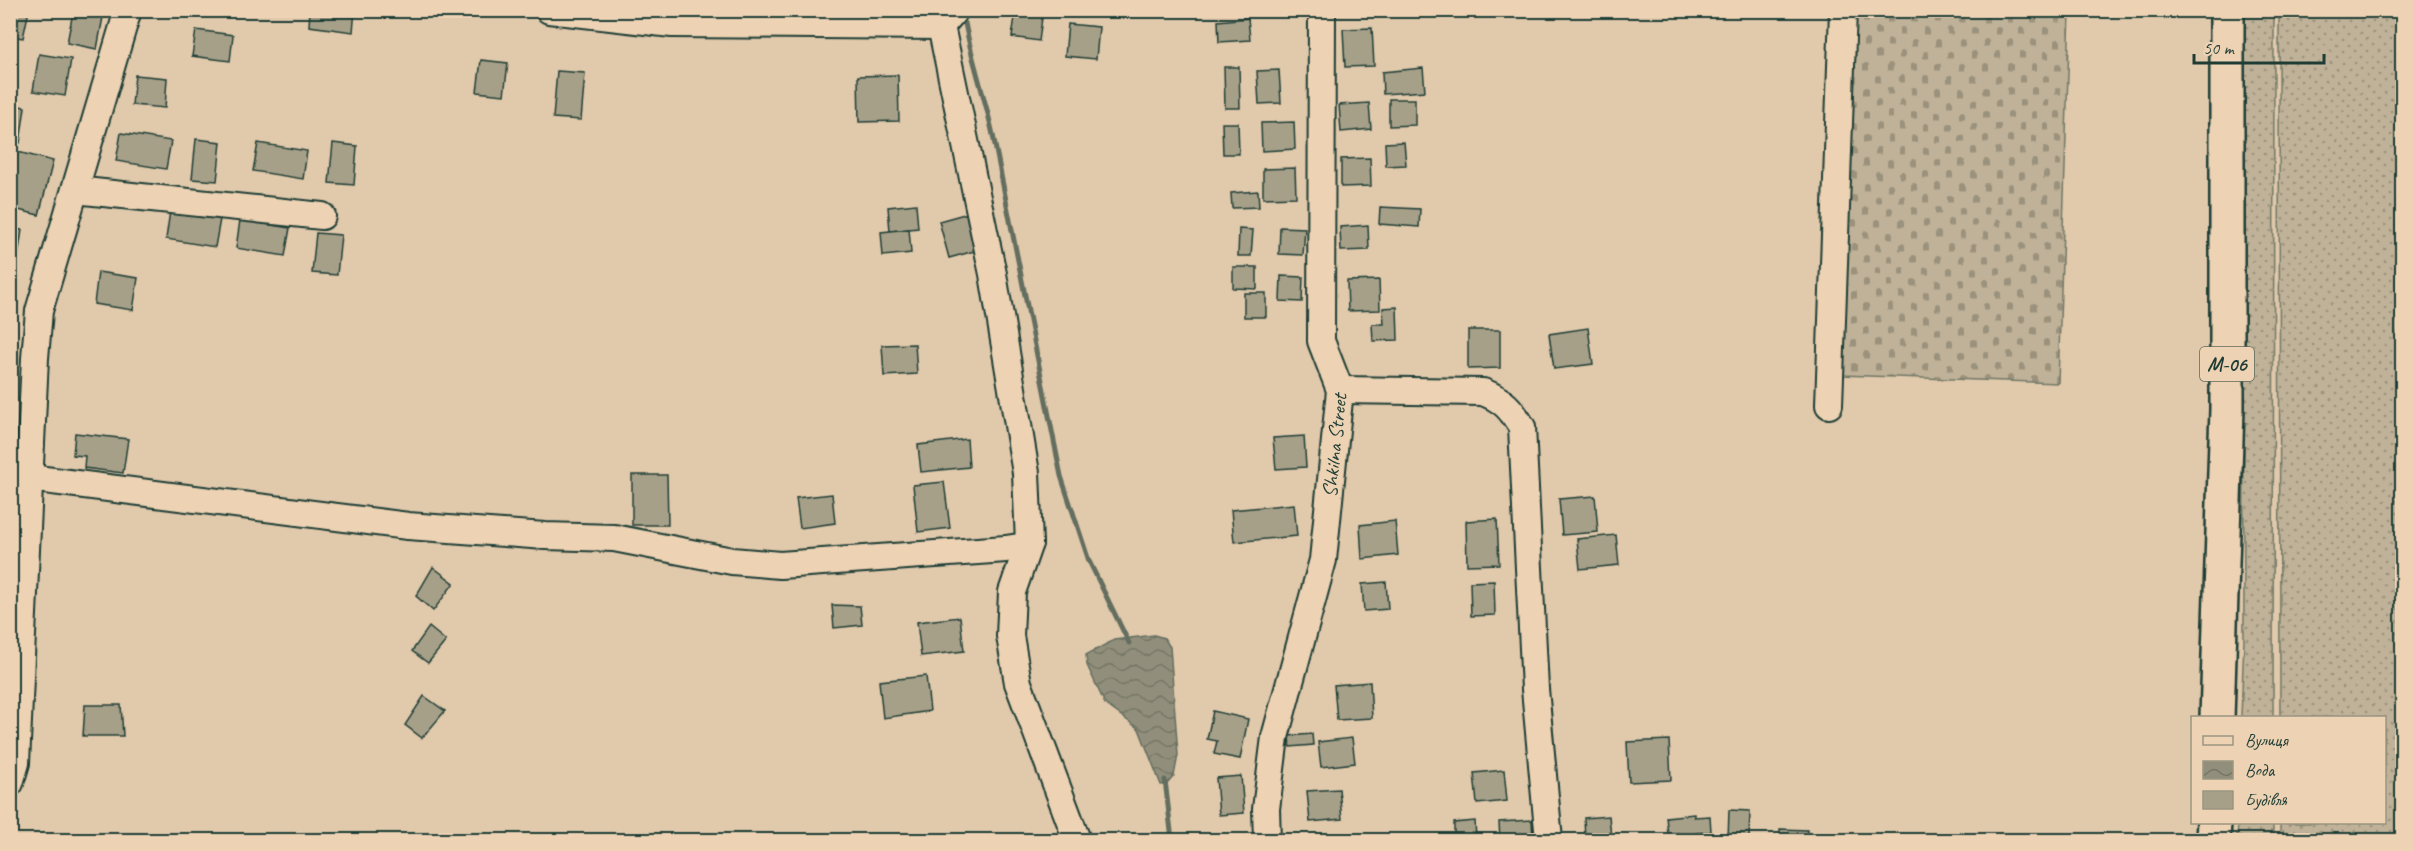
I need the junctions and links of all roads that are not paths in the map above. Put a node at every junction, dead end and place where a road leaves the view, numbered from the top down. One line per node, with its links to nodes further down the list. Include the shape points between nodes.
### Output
1 (128, 10): 7 (street)
2 (549, 10): 6 (street, via 672,24)
3 (1322, 10): 9 (street, Shkilna Street, via 1321,341)
4 (1843, 10): 10 (street)
5 (2227, 10): 14 (highway, М-06, via 2228,409)
6 (948, 18): 12 (street, via 1026,473)
7 (75, 190): 8 (street); 11 (street, via 39,311)
8 (322, 216)
9 (1340, 390): 18 (street, Shkilna Street, via 1323,560 1275,737 1266,809); 19 (street, via 1483,392 1498,398 1522,427 1535,689)
10 (1829, 405)
11 (29, 478): 12 (street, via 408,526 614,538 732,561 780,565 1006,549); 13 (street)
12 (1029, 543): 17 (street, via 1012,592 1010,636 1018,683)
13 (16, 647): 15 (street, via 16,763)
14 (2217, 716)
15 (10, 783)
16 (2214, 824): 20 (highway)
17 (1077, 840)
18 (1267, 840)
19 (1549, 840)
20 (2213, 840)

